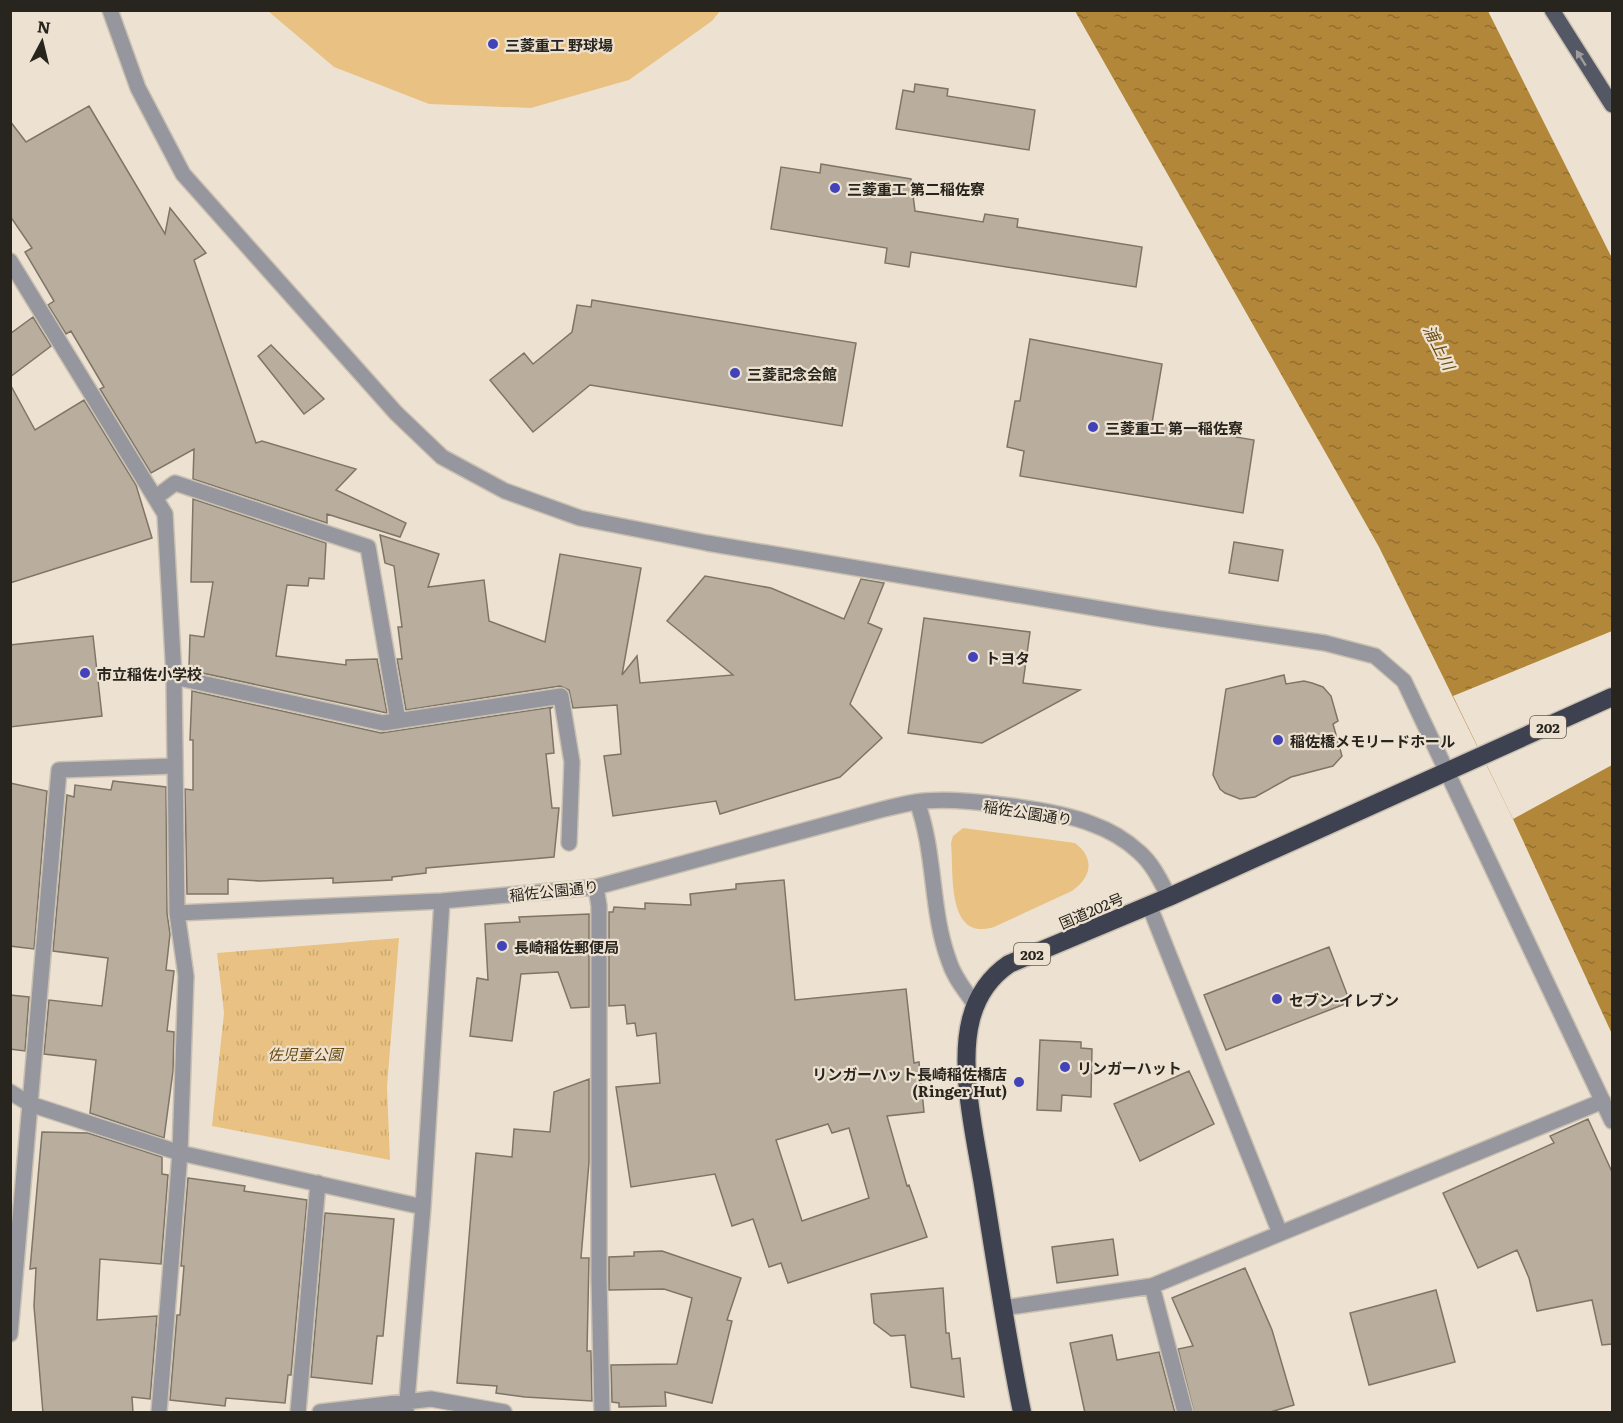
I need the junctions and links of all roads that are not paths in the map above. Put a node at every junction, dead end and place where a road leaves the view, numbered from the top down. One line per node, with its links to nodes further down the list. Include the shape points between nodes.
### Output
1 (110, 10): 10 (street, via 138,88 183,174 390,407 442,457 505,491 580,518 903,576 1325,643 1375,656 1404,681)
2 (1552, 10): 3 (main road, one-way to 2)
3 (1612, 105)
4 (10, 261): 5 (street)
5 (155, 498): 6 (street, via 165,514); 8 (street, via 175,483 368,547)
6 (174, 677): 8 (street, via 383,723); 9 (street)
7 (1612, 697): 10 (highway, 国道202号 / 202)
8 (398, 721): 12 (street, via 561,696 572,762)
9 (174, 766): 17 (street); 21 (street, via 59,770)
10 (1447, 772): 14 (highway, 国道202号 / 202); 20 (street)
11 (916, 802): 13 (street, 稲佐公園通り); 14 (street, 稲佐公園通り, via 1001,806 1092,824 1122,838 1140,853); 18 (street, via 927,828 947,956)
12 (569, 843)
13 (596, 887): 15 (street, 稲佐公園通り); 36 (street)
14 (1169, 897): 16 (highway, 国道202号 / 202)
15 (442, 901): 17 (street, 稲佐公園通り); 25 (street)
16 (1149, 905): 18 (highway, 国道202号 / 202, via 1009,964 992,979); 26 (street)
17 (177, 913): 23 (street, via 186,976)
18 (975, 1005): 29 (highway, 国道202号 / 202, via 969,1030 968,1071)
19 (10, 1092): 21 (street)
20 (1603, 1101): 22 (street); 26 (street)
21 (30, 1104): 23 (street); 27 (street)
22 (1612, 1121)
23 (180, 1154): 24 (street); 32 (street)
24 (318, 1183): 25 (street); 33 (street)
25 (423, 1207): 31 (street)
26 (1280, 1233): 28 (street)
27 (14, 1272): 30 (street)
28 (1152, 1286): 29 (street); 38 (street)
29 (1003, 1308): 37 (highway, 国道202号 / 202)
30 (10, 1334)
31 (406, 1406): 34 (street); 35 (street, via 431,1399)
32 (159, 1413)
33 (298, 1413)
34 (320, 1413)
35 (504, 1413)
36 (602, 1413)
37 (1022, 1413)
38 (1185, 1413)

